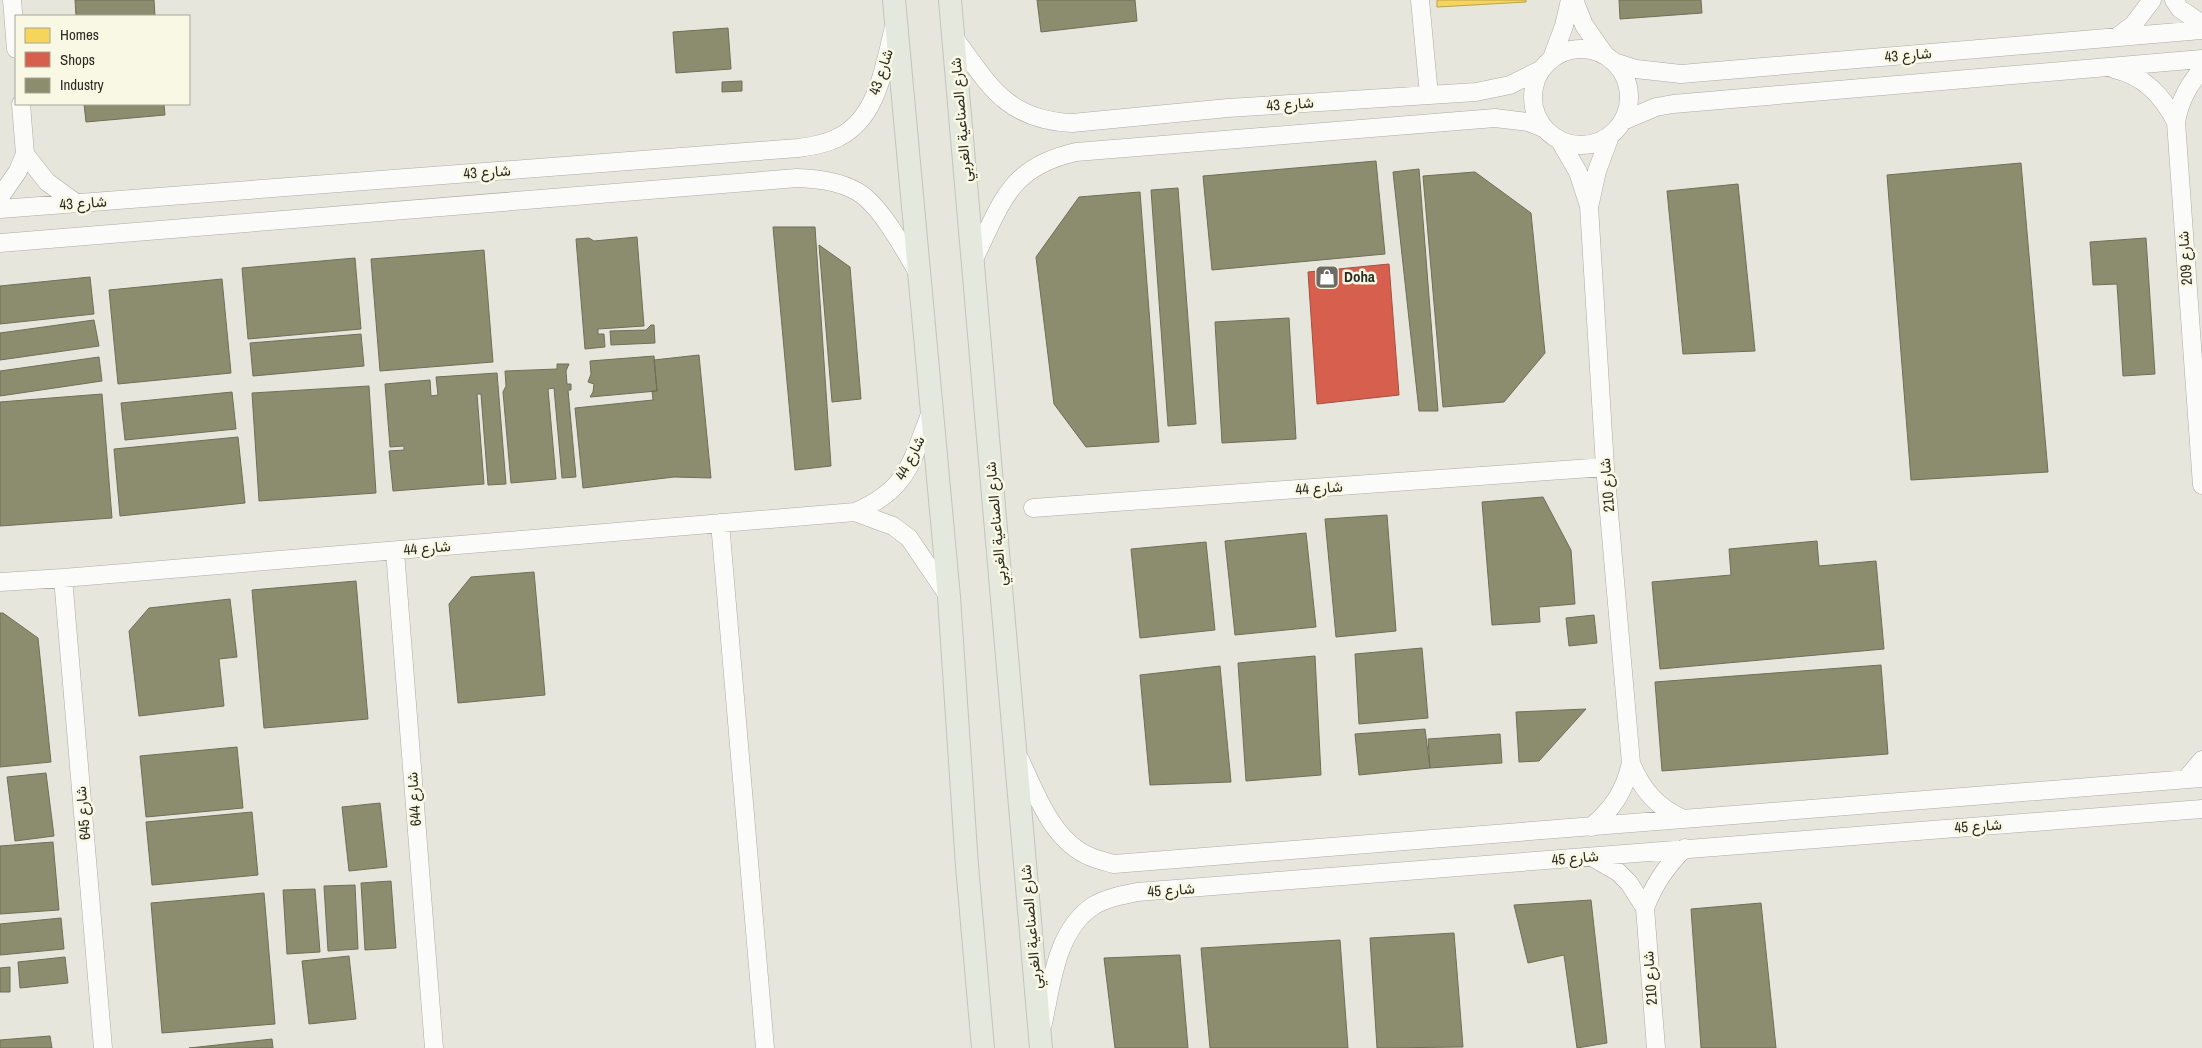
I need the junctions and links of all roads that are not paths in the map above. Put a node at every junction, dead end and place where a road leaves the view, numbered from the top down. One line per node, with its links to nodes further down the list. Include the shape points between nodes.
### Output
1 (12, 0): 12 (street)
2 (950, 0): 11 (main road, شارع الصناعية الغربي)
3 (1420, 0): 19 (street)
4 (1570, 0): 16 (street, via 1564,26)
5 (1574, 0): 14 (street, via 1584,25)
6 (2152, 0): 13 (street, via 2133,25)
7 (2174, 0): 9 (street, via 2180,9)
8 (895, 10): 28 (street, شارع 43, via 881,77 867,112 840,137 823,144); 33 (main road)
9 (2202, 24)
10 (2202, 30): 13 (street, شارع 43)
11 (954, 36): 19 (street, شارع 43, via 983,77 1012,106 1051,122 1072,123); 32 (main road, شارع الصناعية الغربي)
12 (15, 37)
13 (2117, 37): 14 (street, شارع 43, via 1681,74 1636,69)
14 (1610, 58): 16 (street, via 1594,50 1578,49 1561,52); 21 (street, via 1621,70 1629,90)
15 (2202, 59): 17 (street, شارع 43)
16 (1546, 64): 19 (street, شارع 43, via 1510,85); 23 (street, via 1535,81 1532,99 1536,117)
17 (2108, 67): 21 (street, شارع 43, via 1673,104 1656,107); 22 (street, شارع 209, via 2126,72 2156,91)
18 (2202, 69): 22 (street, شارع 209, via 2180,102)
19 (1428, 94)
20 (20, 105): 26 (street)
21 (1623, 121): 24 (street)
22 (2176, 122): 35 (street, شارع 209)
23 (1543, 128): 25 (street); 32 (street, شارع 43, via 1528,122 1495,118 1076,152 1052,157 1032,168 1014,184)
24 (1610, 136): 25 (street, via 1601,142 1581,146); 29 (street, شارع 210)
25 (1560, 141): 29 (street, شارع 210, via 1578,172)
26 (24, 154): 27 (street, via 18,170); 28 (street, via 47,182)
27 (0, 196)
28 (76, 203): 30 (street, شارع 43)
29 (1589, 206): 36 (street, شارع 210)
30 (0, 209)
31 (0, 243): 33 (street, شارع 43, via 797,178 830,182 859,192 884,218)
32 (974, 259): 45 (main road, شارع الصناعية الغربي)
33 (919, 274): 34 (main road)
34 (932, 411): 39 (street, شارع 44, via 903,478 890,494); 44 (main road)
35 (2199, 419): 37 (street, شارع 209)
36 (1605, 467): 38 (street, شارع 44); 47 (street, شارع 210)
37 (2202, 485)
38 (1033, 508)
39 (855, 512): 40 (street, شارع 44); 44 (street, شارع 44, via 894,526 909,538)
40 (720, 524): 41 (street, شارع 44); 58 (street)
41 (395, 551): 42 (street, شارع 44); 57 (street, شارع 644)
42 (63, 578): 43 (street, شارع 44); 56 (street, شارع 645)
43 (0, 582)
44 (949, 597): 59 (main road)
45 (1016, 751): 51 (street, شارع 45, via 1054,827 1071,845 1091,857 1114,864); 55 (main road, شارع الصناعية الغربي)
46 (2202, 760): 48 (street)
47 (1631, 763): 50 (street, شارع 210, via 1645,792); 51 (street, شارع 210, via 1628,778 1613,806)
48 (2194, 778): 50 (street, شارع 45)
49 (2198, 812): 52 (street, شارع 45)
50 (1683, 819): 51 (street, شارع 45)
51 (1591, 827)
52 (1685, 848): 53 (street, شارع 45); 54 (street, شارع 210, via 1664,869)
53 (1592, 857): 54 (street, شارع 210, via 1629,883); 55 (street, شارع 45, via 1116,896 1094,906 1076,921 1063,944)
54 (1645, 908): 60 (street, شارع 210)
55 (1041, 1042)
56 (103, 1048)
57 (434, 1048)
58 (766, 1048)
59 (983, 1048)
60 (1656, 1048)

